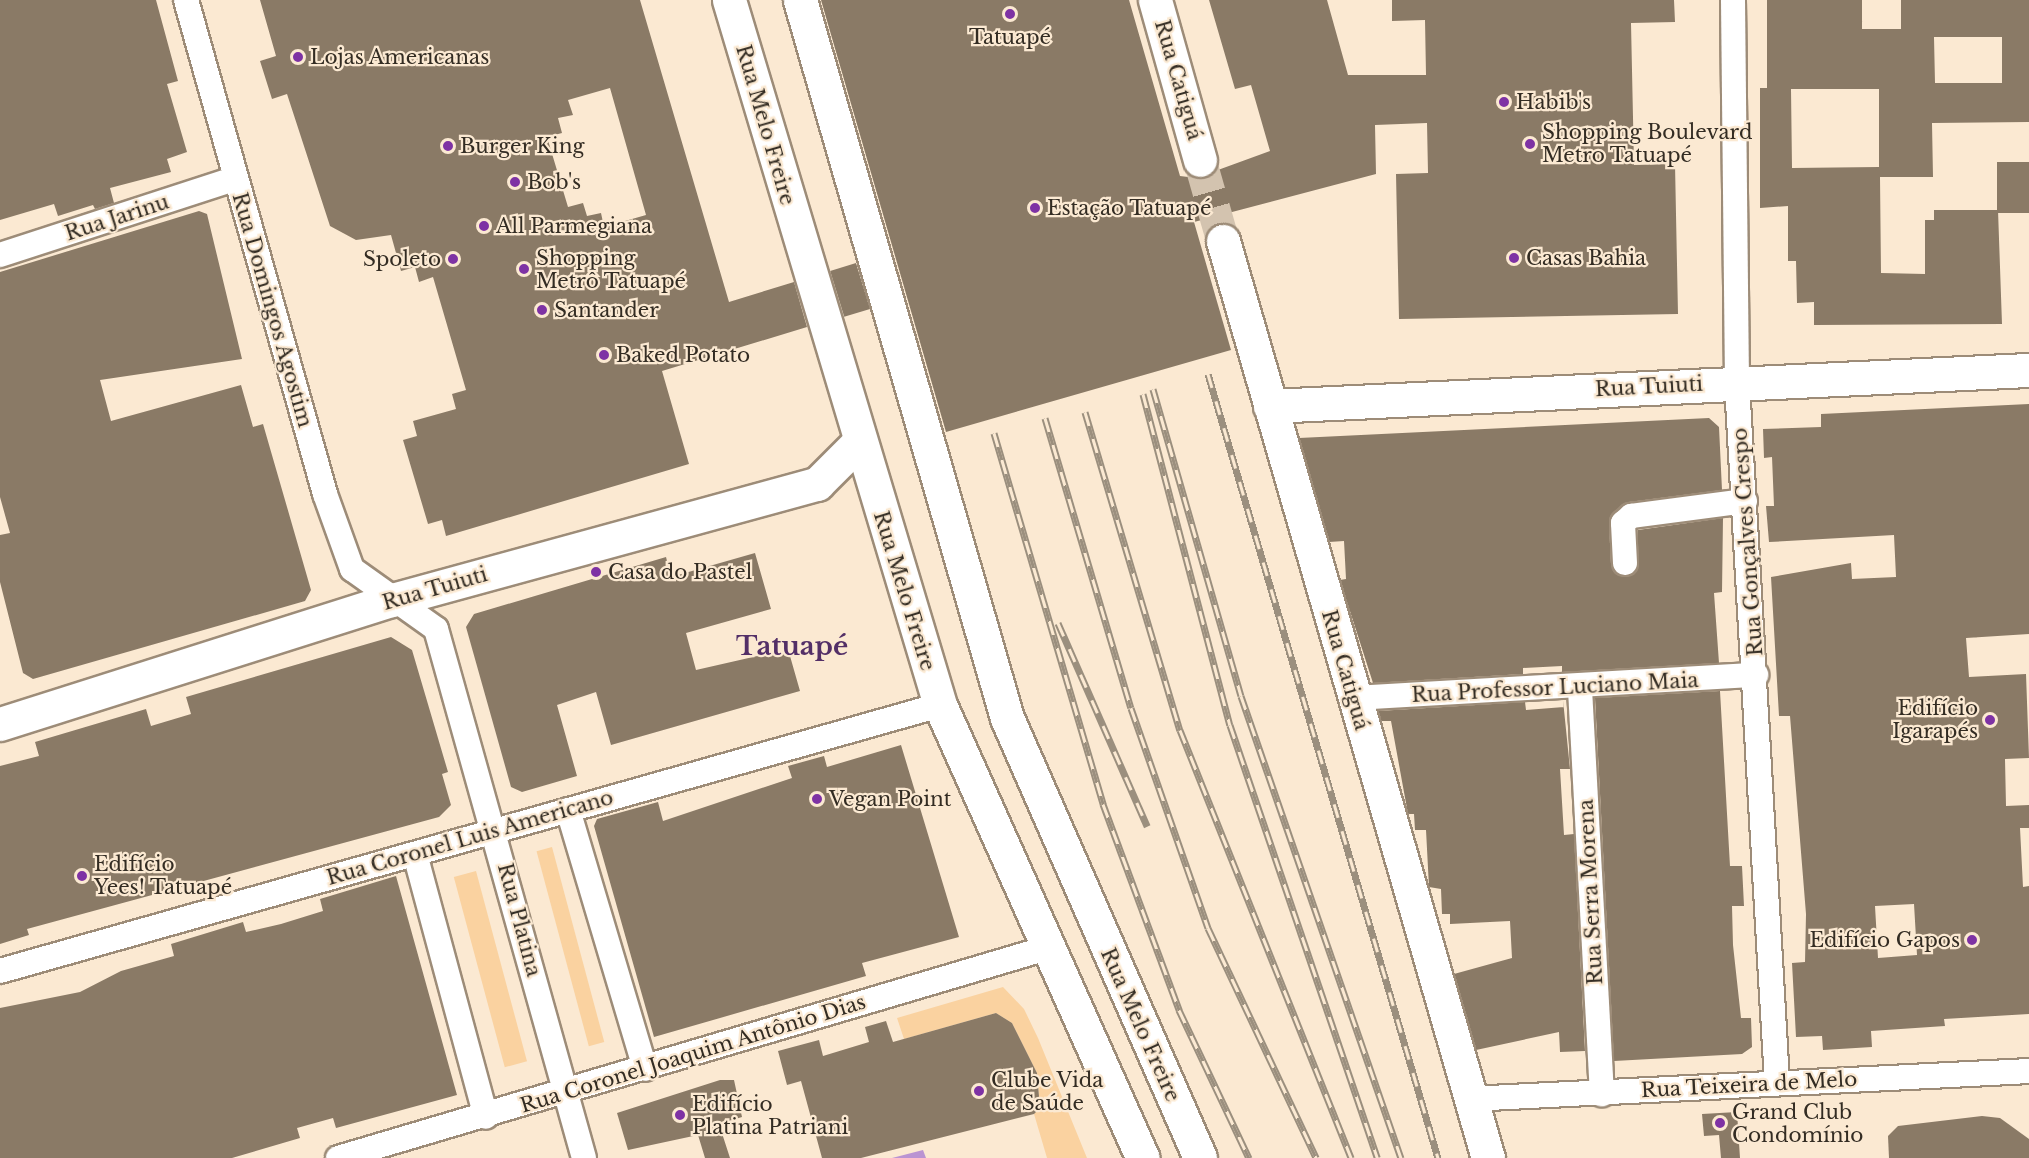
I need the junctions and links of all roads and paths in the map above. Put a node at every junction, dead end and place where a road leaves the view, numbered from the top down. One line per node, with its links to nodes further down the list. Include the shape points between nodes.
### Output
1 (186, 0): 7 (street, Rua Domingos Agostim)
2 (729, 0): 13 (main road, Rua Melo Freire)
3 (800, 0): 37 (main road, Rua Melo Freire, via 1007,718)
4 (1155, 0): 6 (main road, Rua Catiguá)
5 (1733, 0): 11 (street, Rua Gonçalves Crespo)
6 (1200, 160)
7 (234, 179): 9 (street, Rua Jarinu); 16 (street, Rua Domingos Agostim, via 352,569)
8 (1223, 241): 12 (main road, Rua Catiguá)
9 (0, 255)
10 (2029, 370): 11 (main road, Rua Tuiuti)
11 (1737, 384): 12 (main road, Rua Tuiuti); 14 (street, Rua Gonçalves Crespo)
12 (1270, 406): 19 (main road, Rua Catiguá)
13 (858, 443): 16 (main road, Rua Tuiuti, via 817,484); 20 (main road, Rua Melo Freire)
14 (1745, 501): 15 (street, via 1630,516 1623,523); 17 (street, Rua Gonçalves Crespo)
15 (1625, 563)
16 (392, 600): 21 (main road, Rua Tuiuti); 23 (street, Rua Platina, via 436,629)
17 (1756, 675): 18 (street, Rua Professor Luciano Maia); 29 (street, Rua Gonçalves Crespo)
18 (1580, 689): 19 (street, Rua Professor Luciano Maia); 31 (street, Rua Serra Morena)
19 (1353, 698): 32 (main road, Rua Catiguá)
20 (940, 705): 22 (street, Rua Coronel Luis Americano); 25 (main road, Rua Melo Freire)
21 (0, 724)
22 (568, 810): 23 (street, Rua Coronel Luis Americano); 27 (street)
23 (496, 831): 24 (street, Rua Coronel Luis Americano); 30 (street, Rua Platina)
24 (416, 854): 26 (street, Rua Coronel Luis Americano); 33 (street)
25 (1047, 948): 27 (street, Rua Coronel Joaquim Antônio Dias); 36 (main road, Rua Melo Freire)
26 (0, 971)
27 (645, 1069): 30 (street, Rua Coronel Joaquim Antônio Dias)
28 (2029, 1071): 29 (street, Rua Teixeira de Melo)
29 (1777, 1083): 31 (street, Rua Teixeira de Melo)
30 (566, 1093): 33 (street, Rua Coronel Joaquim Antônio Dias); 35 (street, Rua Platina)
31 (1602, 1094): 32 (street, Rua Teixeira de Melo)
32 (1469, 1099): 38 (main road, Rua Catiguá)
33 (486, 1117): 34 (street, Rua Coronel Joaquim Antônio Dias)
34 (338, 1158)
35 (584, 1158)
36 (1143, 1158)
37 (1200, 1158)
38 (1488, 1158)

